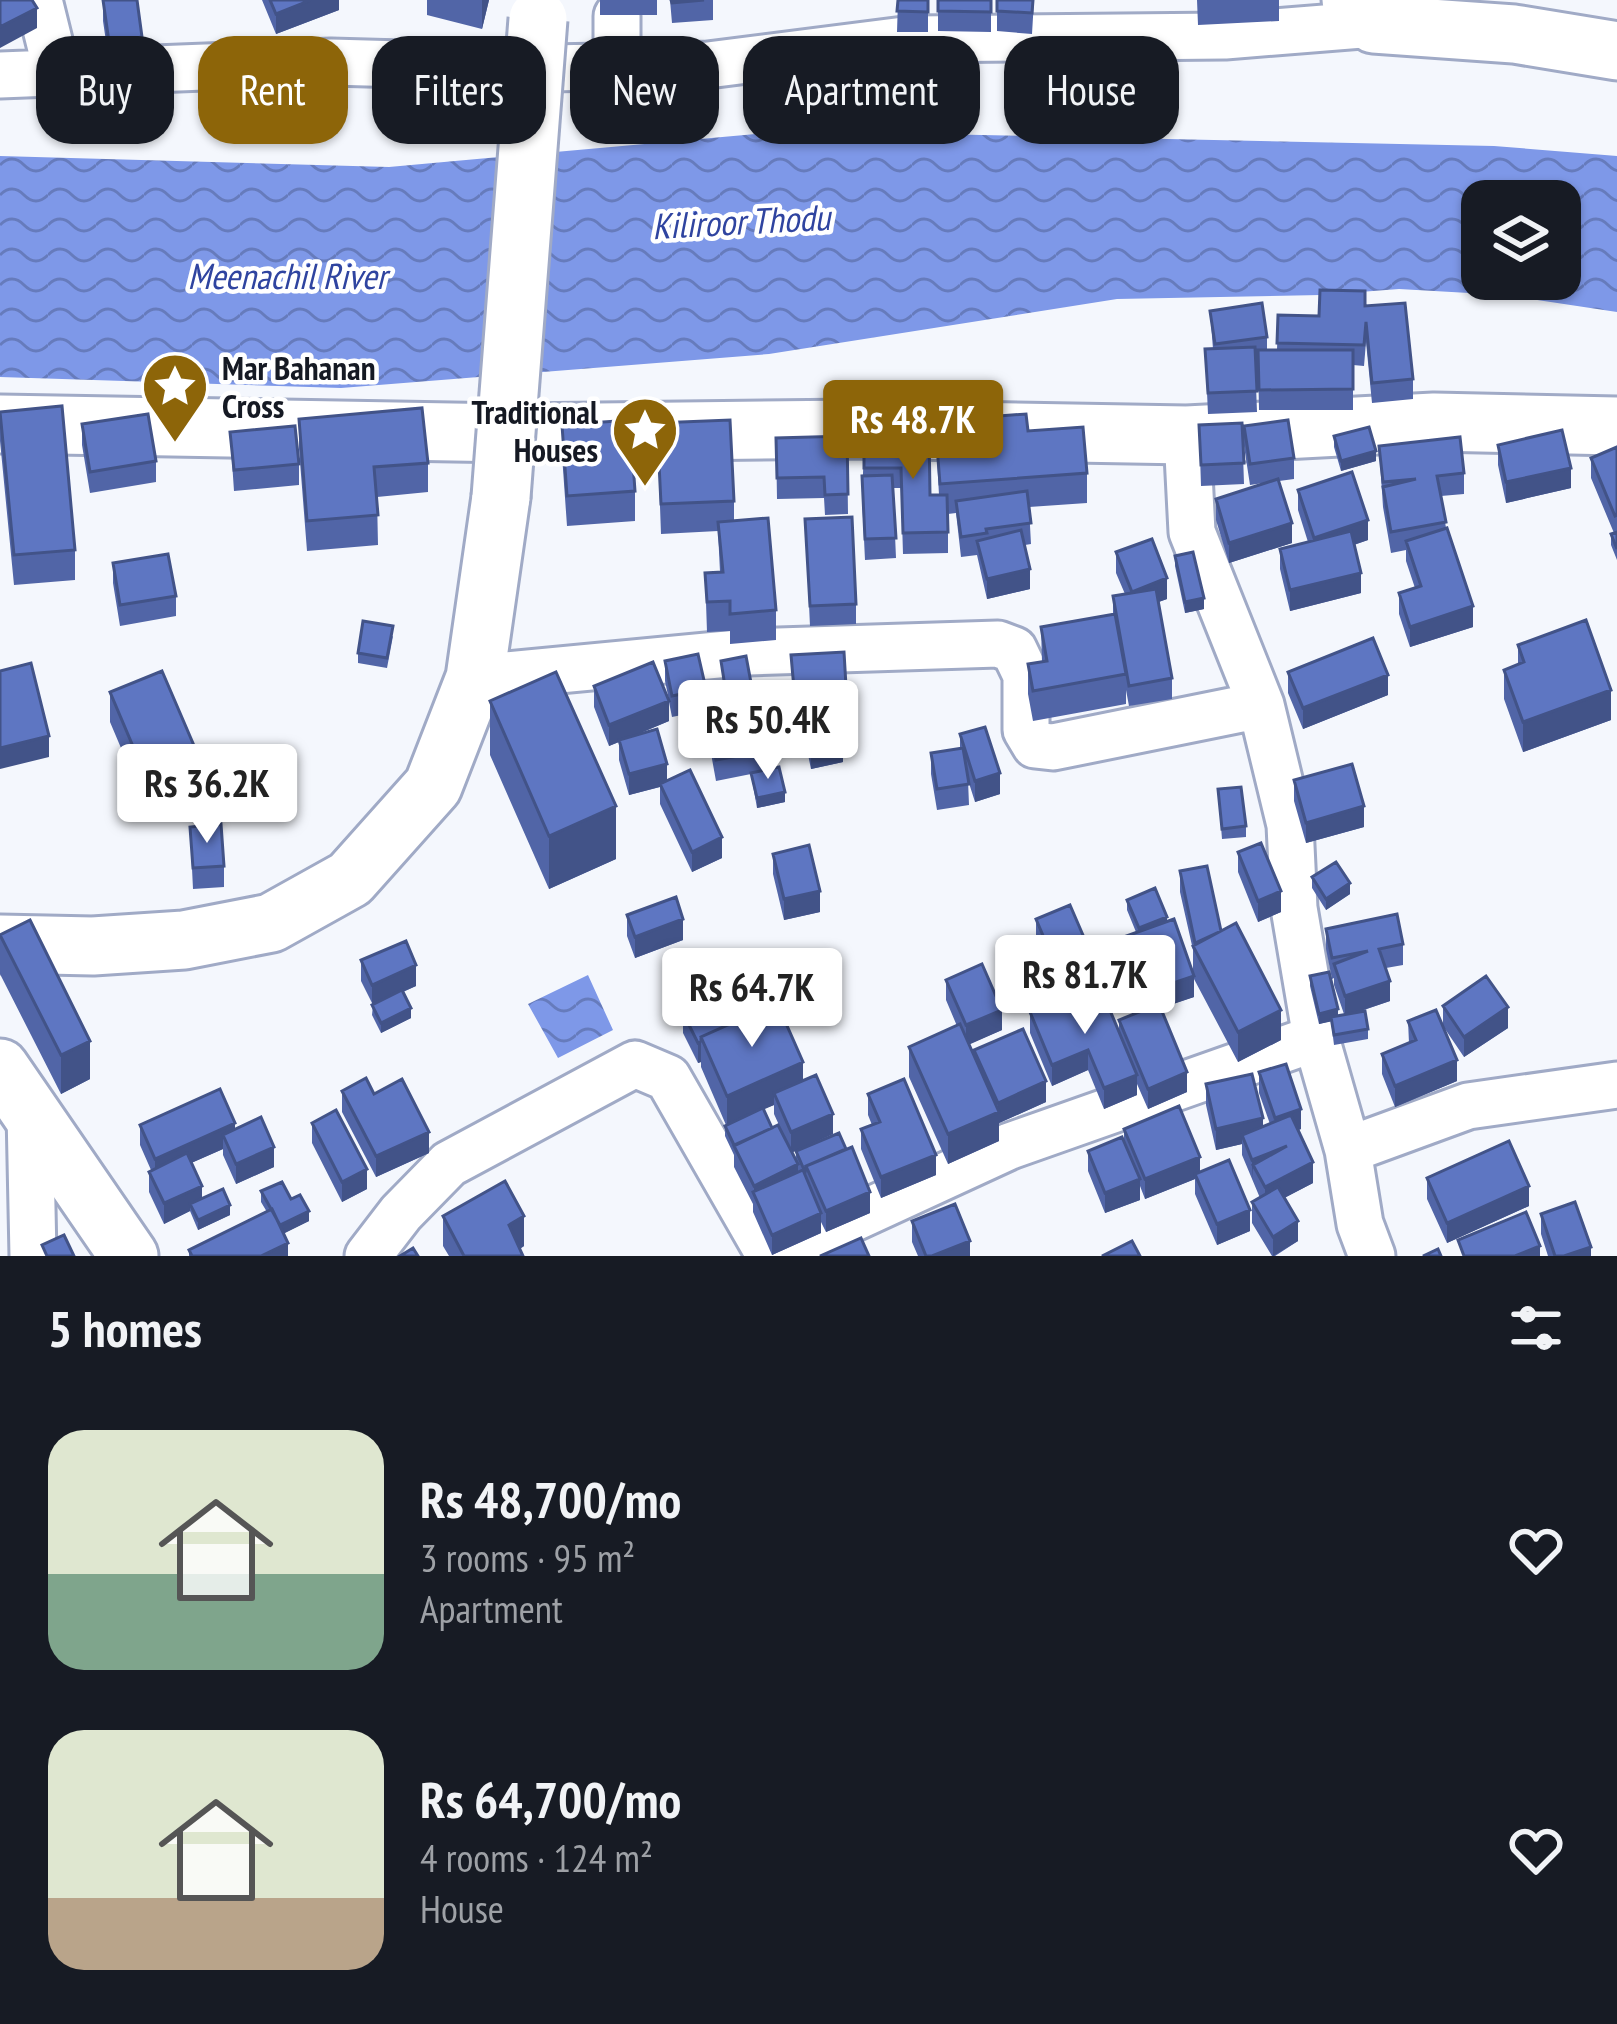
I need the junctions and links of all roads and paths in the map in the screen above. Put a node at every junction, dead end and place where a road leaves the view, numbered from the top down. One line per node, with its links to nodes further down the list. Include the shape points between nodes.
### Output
1 (39, 0): 7 (street)
2 (540, 9): 18 (main road, bridge, via 501,497)
3 (1362, 12): 4 (main road); 6 (street, via 1225,36)
4 (1465, 15): 9 (main road)
5 (617, 16): 8 (street)
6 (929, 19): 10 (street)
7 (48, 36)
8 (617, 36)
9 (1617, 51)
10 (719, 63)
11 (570, 66): 12 (street)
12 (174, 68)
13 (36, 74): 14 (street)
14 (0, 75)
15 (0, 424): 17 (main road)
16 (1617, 426): 17 (main road, via 1435,422)
17 (1187, 435): 19 (street, via 1192,532)
18 (475, 677): 19 (street, via 749,652 998,644 1014,650 1026,675 1026,730 1035,745); 20 (main road, via 433,786 350,879 271,923 184,940)
19 (1261, 705): 21 (street, via 1290,825 1294,908)
20 (0, 944)
21 (1316, 1038): 24 (street); 25 (street, via 1010,1146)
22 (1617, 1085): 24 (street, via 1468,1106)
23 (15, 1090): 26 (street); 27 (main road)
24 (1348, 1150): 29 (street)
25 (779, 1254): 28 (street, via 766,1249 668,1078 635,1064 449,1164)
26 (33, 1256)
27 (129, 1256)
28 (368, 1256)
29 (1372, 1256)

